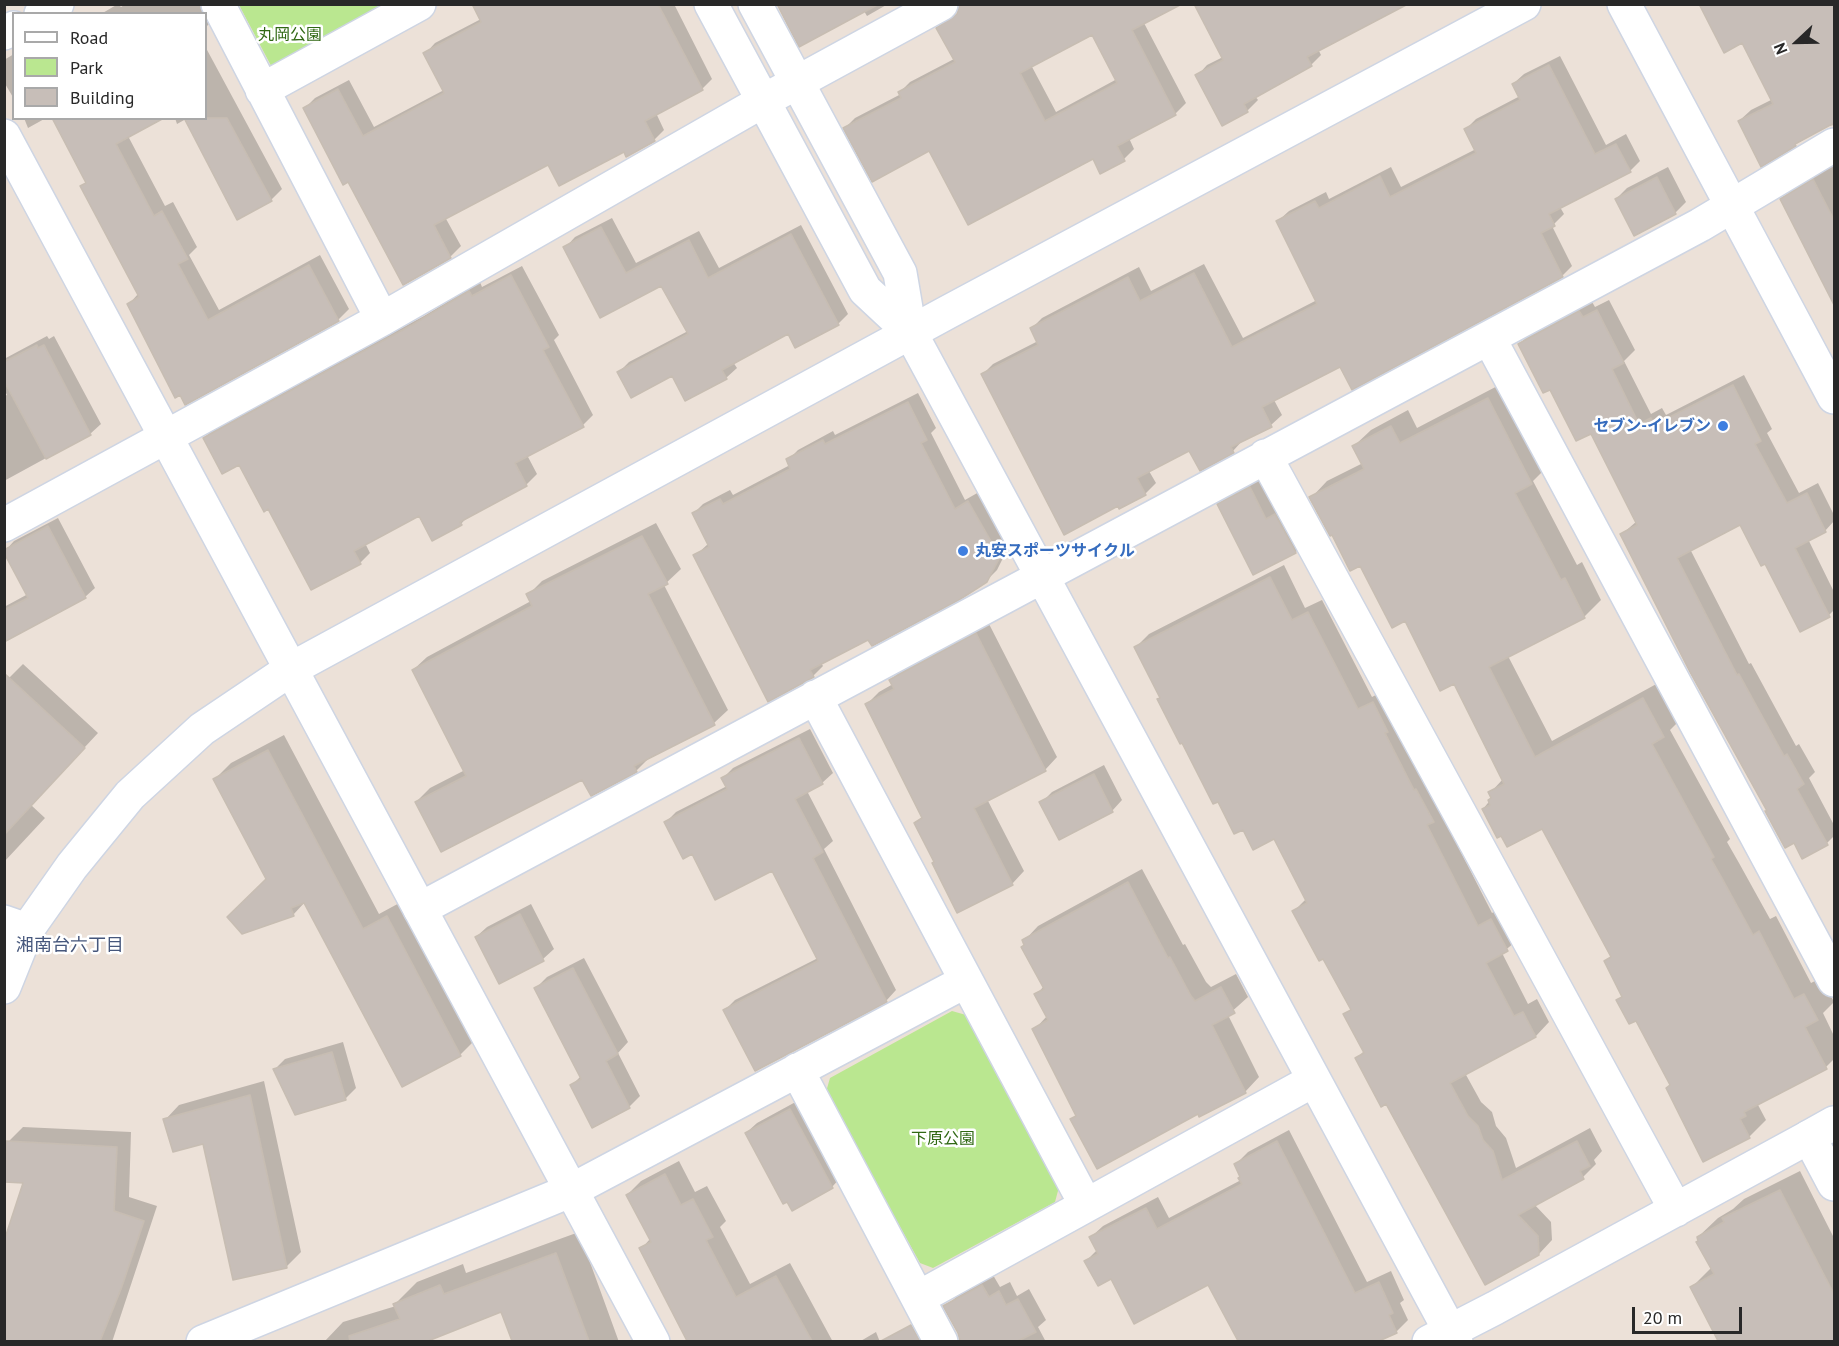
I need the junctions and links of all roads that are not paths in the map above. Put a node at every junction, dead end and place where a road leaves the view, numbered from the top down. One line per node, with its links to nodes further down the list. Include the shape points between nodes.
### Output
1 (57, 4): 9 (street)
2 (218, 4): 11 (street)
3 (419, 4): 11 (street)
4 (711, 4): 12 (street)
5 (755, 4): 10 (street)
6 (941, 4): 10 (street)
7 (1524, 4): 17 (street)
8 (1624, 4): 15 (street)
9 (44, 12)
10 (798, 82): 12 (street); 17 (street, via 900,273)
11 (262, 90): 16 (street)
12 (763, 101): 16 (street); 17 (street, via 865,290)
13 (4, 136): 20 (street)
14 (1834, 145): 15 (street)
15 (1732, 207): 18 (street); 19 (street)
16 (382, 319): 20 (street)
17 (910, 332): 23 (street); 24 (street)
18 (1489, 338): 21 (street); 28 (street)
19 (1834, 397)
20 (166, 436): 22 (street); 24 (street)
21 (1265, 456): 23 (street); 37 (street)
22 (4, 525)
23 (1042, 575): 25 (street); 32 (street)
24 (291, 669): 26 (street); 27 (street, via 202,729 130,795)
25 (816, 698): 26 (street); 29 (street)
26 (420, 909): 35 (street)
27 (16, 926): 30 (street)
28 (1834, 980)
29 (966, 981): 31 (street); 36 (street)
30 (4, 987)
31 (797, 1070): 35 (street); 38 (street)
32 (1314, 1080): 36 (street); 39 (street)
33 (1822, 1130): 34 (street); 37 (street)
34 (1834, 1184)
35 (572, 1190): 40 (street); 41 (street)
36 (1086, 1205): 38 (street)
37 (1676, 1210): 39 (street)
38 (918, 1298): 42 (street)
39 (1445, 1338)
40 (203, 1341)
41 (653, 1341)
42 (941, 1341)

